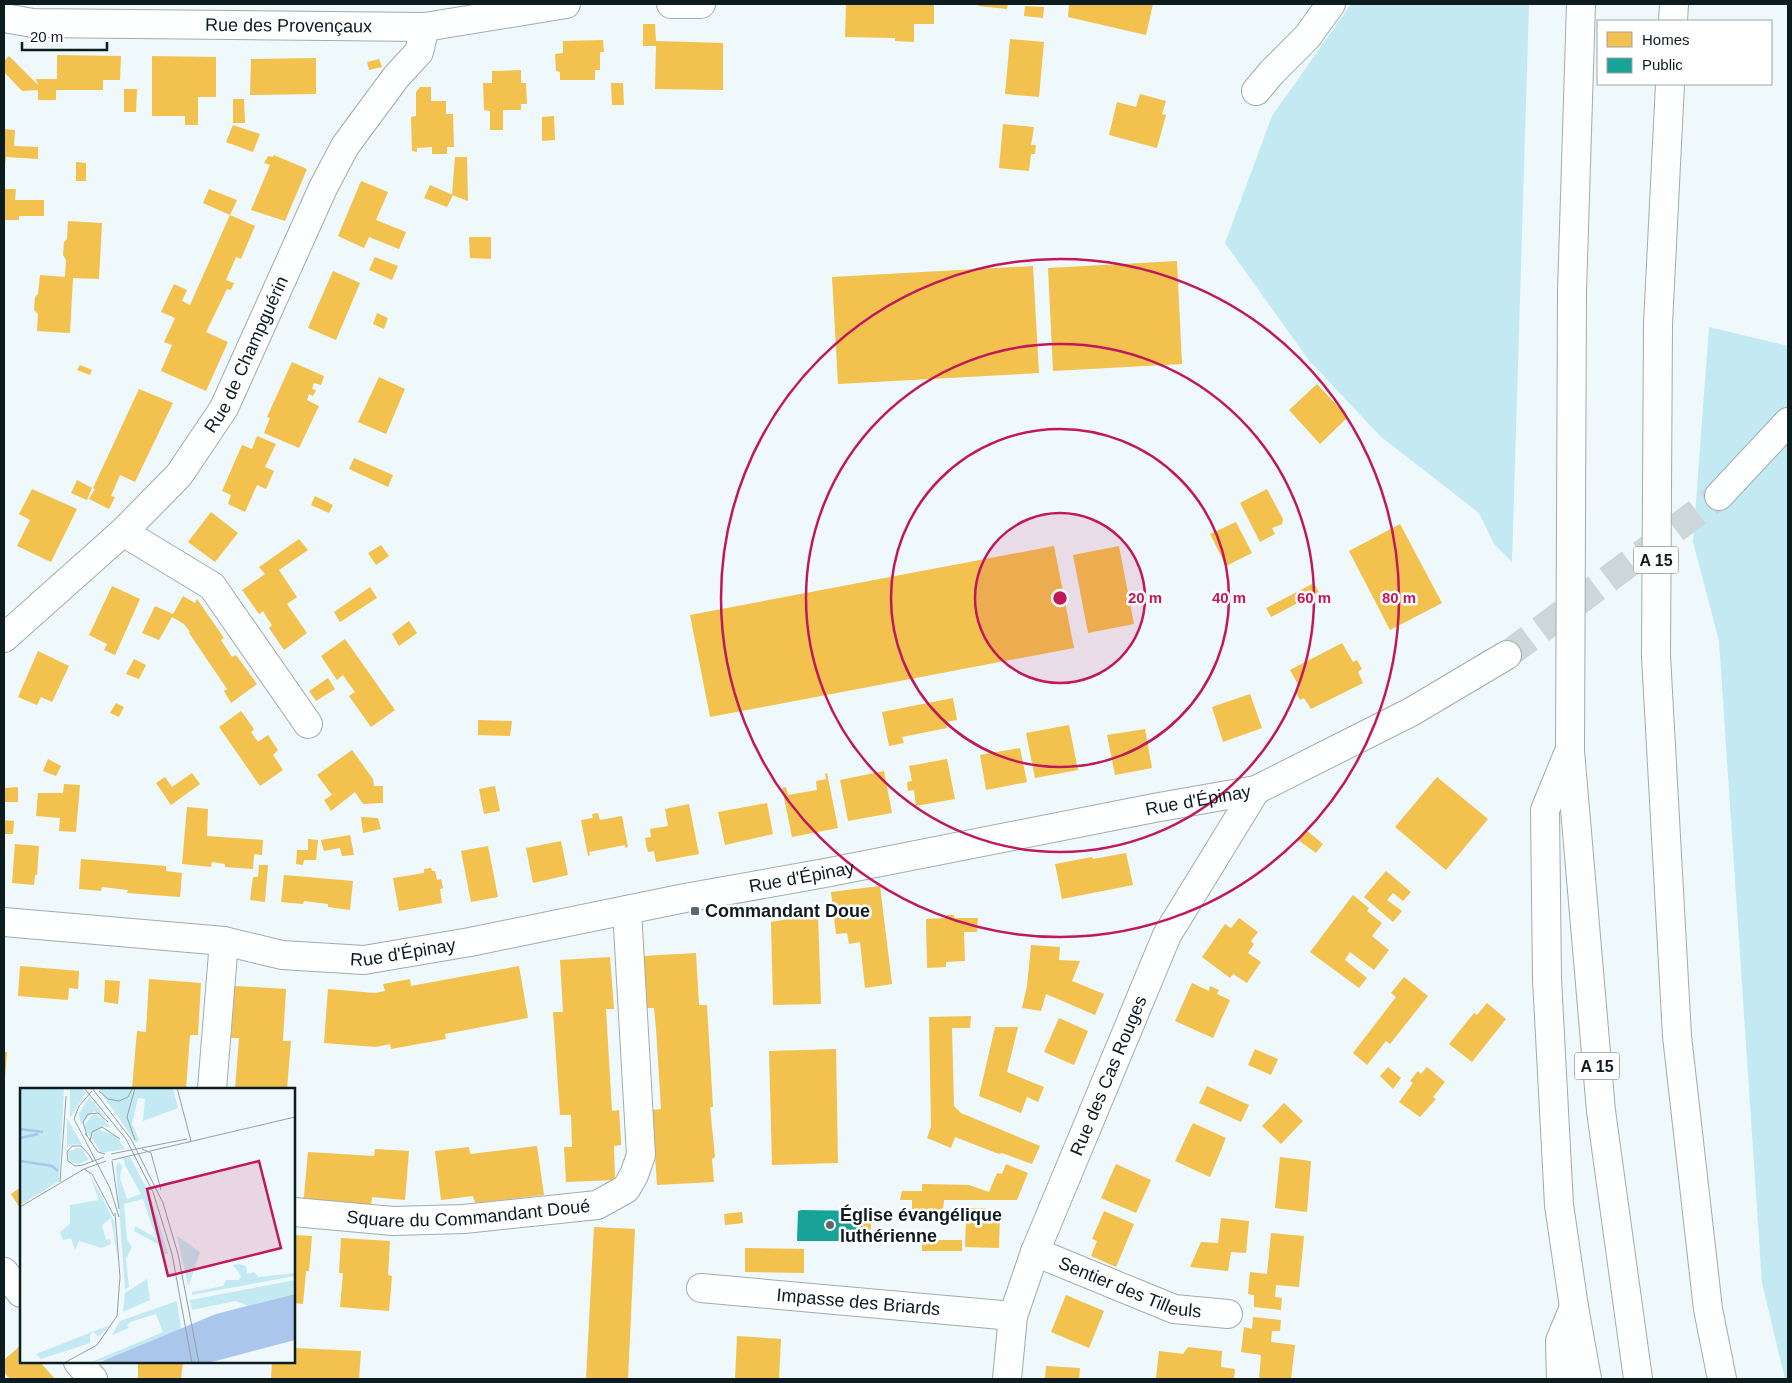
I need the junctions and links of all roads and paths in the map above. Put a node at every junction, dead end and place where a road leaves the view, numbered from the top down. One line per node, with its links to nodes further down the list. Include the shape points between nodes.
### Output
1 (566, 4): 9 (main road, Rue des Provençaux)
2 (671, 4): 3 (main road)
3 (701, 4)
4 (1331, 4): 11 (main road, via 1307,37)
5 (1581, 4): 18 (main road, A 15, via 1572,292)
6 (1674, 4): 8 (main road)
7 (4, 18): 9 (main road, Rue des Provençaux, via 33,23)
8 (1673, 20)
9 (425, 27): 14 (main road, Rue de Champguérin, via 419,52 396,76 344,146 224,408 179,475)
10 (1670, 85): 38 (main road, A 15, via 1658,324 1656,656 1677,1036 1708,1309)
11 (1256, 92)
12 (1788, 422): 13 (main road)
13 (1719, 496)
14 (123, 532): 15 (main road, Rue de Champguérin); 17 (main road, via 212,586)
15 (4, 638)
16 (1507, 655): 19 (main road, Rue d'Épinay, via 1410,712)
17 (308, 724)
18 (1570, 751): 29 (main road, via 1545,810 1547,979 1559,1205); 37 (main road, A 15, via 1601,1111)
19 (1256, 790): 20 (main road, Rue d'Épinay); 25 (main road, Rue des Cas Rouges, via 1167,936)
20 (627, 910): 22 (main road, Rue d'Épinay, via 364,960 282,955); 24 (main road, Square du Commandant Doué, via 641,1155 626,1189 596,1205 464,1219 392,1221)
21 (4, 922): 22 (main road, Rue d'Épinay)
22 (224, 941): 23 (main road)
23 (212, 1088)
24 (295, 1212)
25 (1035, 1252): 30 (main road, Sentier des Tilleuls, via 1174,1309); 31 (main road, Rue des Cas Rouges)
26 (4, 1272): 28 (main road)
27 (701, 1288): 31 (main road, Impasse des Briards)
28 (20, 1292)
29 (1574, 1307): 35 (main road, via 1560,1341); 36 (main road)
30 (1228, 1314)
31 (1013, 1316): 34 (main road, Rue des Cas Rouges)
32 (79, 1363): 33 (main road)
33 (93, 1379)
34 (1007, 1379)
35 (1561, 1379)
36 (1587, 1379)
37 (1638, 1379)
38 (1722, 1379)

